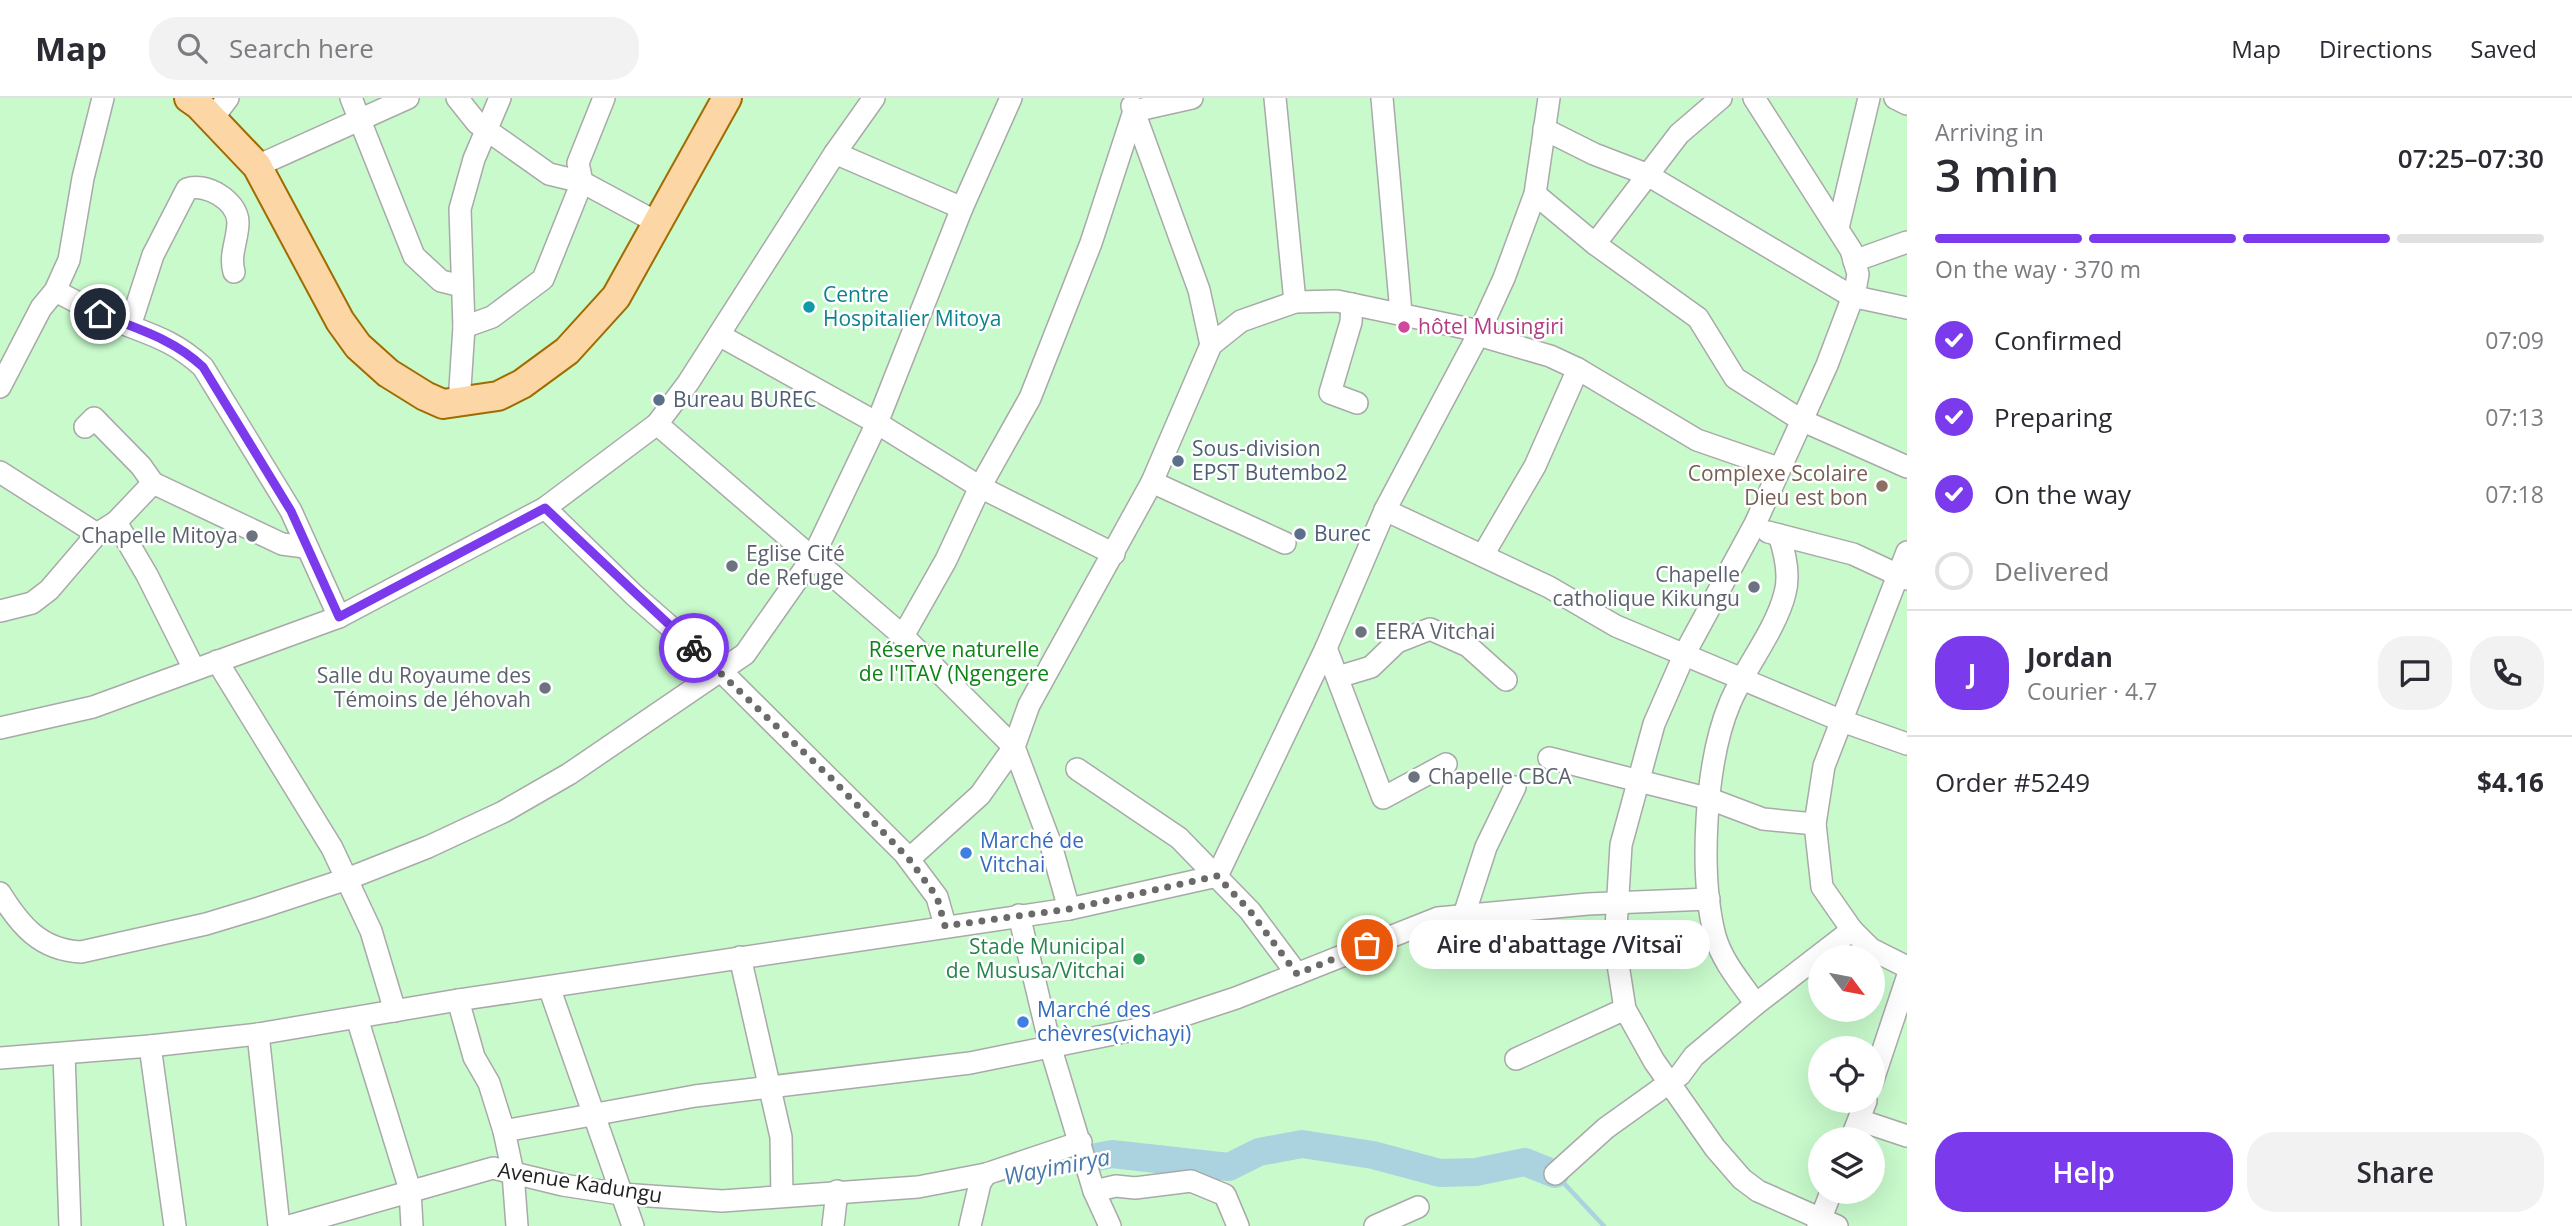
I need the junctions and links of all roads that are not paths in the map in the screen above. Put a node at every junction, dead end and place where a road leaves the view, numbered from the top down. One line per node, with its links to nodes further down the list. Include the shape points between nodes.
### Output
1 (103, 98): 38 (street, via 69,260)
2 (189, 98): 21 (main road)
3 (351, 98): 22 (street)
4 (408, 98): 22 (street)
5 (457, 98): 23 (street)
6 (500, 98): 23 (street)
7 (604, 98): 28 (street, via 578,163)
8 (727, 98): 31 (main road)
9 (874, 98): 25 (street)
10 (1011, 98): 30 (street)
11 (1192, 98): 20 (street)
12 (1275, 98): 40 (street)
13 (1382, 98): 43 (street)
14 (1549, 98): 24 (street)
15 (1721, 98): 27 (street, via 1679,134)
16 (1754, 98): 32 (street)
17 (1869, 98): 32 (street)
18 (1895, 98): 19 (street)
19 (1907, 104)
20 (1131, 105): 48 (street, via 1199,290); 62 (street, via 1091,243 1030,398)
21 (220, 108): 26 (main road)
22 (362, 120): 26 (street); 37 (street, via 414,256 441,281)
23 (485, 128): 28 (street, via 549,174); 37 (street, via 460,209)
24 (1544, 129): 27 (street); 29 (street)
25 (835, 153): 30 (street); 46 (street)
26 (257, 166): 52 (main road, via 358,346 388,373 425,396 443,404)
27 (1646, 174): 34 (street); 39 (street)
28 (582, 182): 31 (street); 45 (street, via 543,279 492,317)
29 (1535, 194): 34 (street); 47 (street)
30 (962, 208): 54 (street)
31 (658, 223): 52 (main road, via 616,297 567,351 498,396)
32 (1838, 228): 35 (street)
33 (1907, 242): 35 (street)
34 (1595, 244): 53 (street, via 1698,318 1735,378)
35 (1854, 261): 39 (street, via 1858,274)
36 (234, 272): 44 (street, via 236,213 211,190 187,189 153,255)
37 (462, 286): 45 (street)
38 (55, 290): 44 (street); 50 (street)
39 (1851, 296): 42 (street); 53 (street)
40 (1295, 302): 41 (street); 48 (street, via 1241,321)
41 (1352, 303): 43 (street); 51 (street, via 1351,322 1330,393)
42 (1907, 308)
43 (1401, 313): 47 (street)
44 (130, 326): 70 (street, via 184,349 203,367 291,511)
45 (464, 327): 52 (street)
46 (719, 335): 54 (street); 55 (street)
47 (1478, 335): 49 (street); 64 (street)
48 (1211, 345): 60 (street)
49 (1578, 369): 58 (street, via 1697,440); 73 (street, via 1535,466)
50 (0, 387)
51 (1357, 403)
52 (459, 404)
53 (1801, 420): 57 (street); 58 (street)
54 (877, 423): 62 (street); 74 (street)
55 (657, 424): 63 (street); 74 (street)
56 (85, 427): 61 (street, via 94,418)
57 (1907, 467)
58 (1778, 468): 66 (street)
59 (0, 472): 67 (street)
60 (1152, 482): 69 (street); 72 (street)
61 (153, 483): 65 (street); 70 (street, via 282,544)
62 (980, 487): 72 (street); 78 (street)
63 (545, 508): 77 (street); 83 (street)
64 (1385, 510): 73 (street); 79 (street)
65 (116, 522): 67 (street); 82 (street)
66 (1755, 524): 68 (street); 80 (street)
67 (97, 534): 76 (street, via 64,575 32,603)
68 (1779, 535): 75 (street, via 1853,554); 85 (street, via 1786,593)
69 (1285, 543)
70 (305, 547): 77 (street)
71 (1907, 552): 75 (street)
72 (1114, 554): 90 (street, via 1029,705)
73 (1483, 555): 80 (street, via 1616,626)
74 (813, 557): 78 (street); 83 (street, via 745,654)
75 (1903, 577): 87 (street)
76 (0, 611)
77 (339, 617): 81 (street)
78 (903, 636): 90 (street)
79 (1326, 648): 84 (street); 99 (street)
80 (1685, 653): 85 (street); 94 (street, via 1654,724)
81 (217, 661): 82 (street); 100 (street)
82 (194, 669): 88 (street, via 93,707)
83 (722, 672): 98 (street); 100 (street, via 569,774 503,812)
84 (1338, 677): 86 (street, via 1371,667 1397,642 1430,629 1468,646); 92 (street, via 1383,798)
85 (1741, 677): 87 (street); 96 (street, via 1728,706)
86 (1506, 680)
87 (1842, 721): 89 (street); 97 (street, via 1824,766)
88 (0, 728)
89 (1907, 744)
90 (1014, 747): 98 (street, via 980,795); 104 (street, via 1051,845)
91 (1549, 758): 94 (street)
92 (1446, 764)
93 (1077, 769): 99 (street, via 1179,838)
94 (1639, 781): 96 (street); 103 (street, via 1621,845)
95 (1515, 787): 106 (street, via 1486,847)
96 (1710, 799): 97 (street, via 1763,819); 102 (street)
97 (1815, 824): 108 (street, via 1822,887)
98 (909, 859): 107 (street, via 937,897)
99 (1217, 876): 104 (street); 111 (street)
100 (347, 879): 101 (street, via 206,924 81,952 58,949 37,939 14,916); 117 (street, via 371,931)
101 (0, 893)
102 (1709, 899): 103 (street); 115 (street, via 1715,937 1729,967)
103 (1616, 903): 106 (street); 116 (street, via 1615,945)
104 (1069, 909): 105 (street)
105 (1019, 915): 107 (street); 122 (street)
106 (1464, 915): 111 (street, via 1413,926)
107 (945, 926): 109 (street)
108 (1852, 930): 110 (street, via 1871,949); 115 (street)
109 (740, 957): 113 (street); 127 (street)
110 (1907, 967)
111 (1297, 974): 122 (street, via 1148,1027)
112 (1907, 978): 120 (street)
113 (550, 987): 114 (street); 128 (street)
114 (458, 1000): 117 (street); 130 (street, via 474,1057 489,1083)
115 (1756, 1004): 126 (street)
116 (1625, 1009): 125 (street); 126 (street)
117 (394, 1011): 118 (street)
118 (357, 1018): 119 (street); 136 (street)
119 (258, 1034): 121 (street); 146 (street)
120 (1885, 1044)
121 (150, 1046): 123 (street); 145 (street)
122 (1051, 1049): 127 (street, via 873,1077); 132 (street)
123 (64, 1054): 124 (street); 144 (street)
124 (0, 1058)
125 (1516, 1059)
126 (1668, 1082): 135 (street); 143 (street, via 1742,1179)
127 (772, 1087): 128 (street); 140 (street, via 784,1158)
128 (594, 1112): 130 (street); 139 (street)
129 (1859, 1120): 131 (street)
130 (504, 1131): 133 (street)
131 (1907, 1136)
132 (1084, 1154): 134 (street, Avenue Kadungu); 138 (street)
133 (513, 1173): 136 (street, Avenue Kadungu, via 493,1168); 139 (street, Avenue Kadungu); 149 (street)
134 (986, 1174): 137 (street, Avenue Kadungu, via 918,1187); 152 (street)
135 (1555, 1174)
136 (410, 1190): 147 (street, Avenue Kadungu); 148 (street)
137 (837, 1191): 140 (street, Avenue Kadungu); 151 (street)
138 (1094, 1191): 153 (street); 154 (street, via 1191,1181 1225,1195)
139 (621, 1194): 140 (street, Avenue Kadungu, via 722,1201); 150 (street)
140 (782, 1196)
141 (1829, 1204): 143 (street)
142 (1418, 1208): 155 (street)
143 (1825, 1224)
144 (70, 1226)
145 (175, 1226)
146 (279, 1226)
147 (289, 1226)
148 (412, 1226)
149 (517, 1226)
150 (633, 1226)
151 (834, 1226)
152 (970, 1226)
153 (1110, 1226)
154 (1238, 1226)
155 (1375, 1226)

